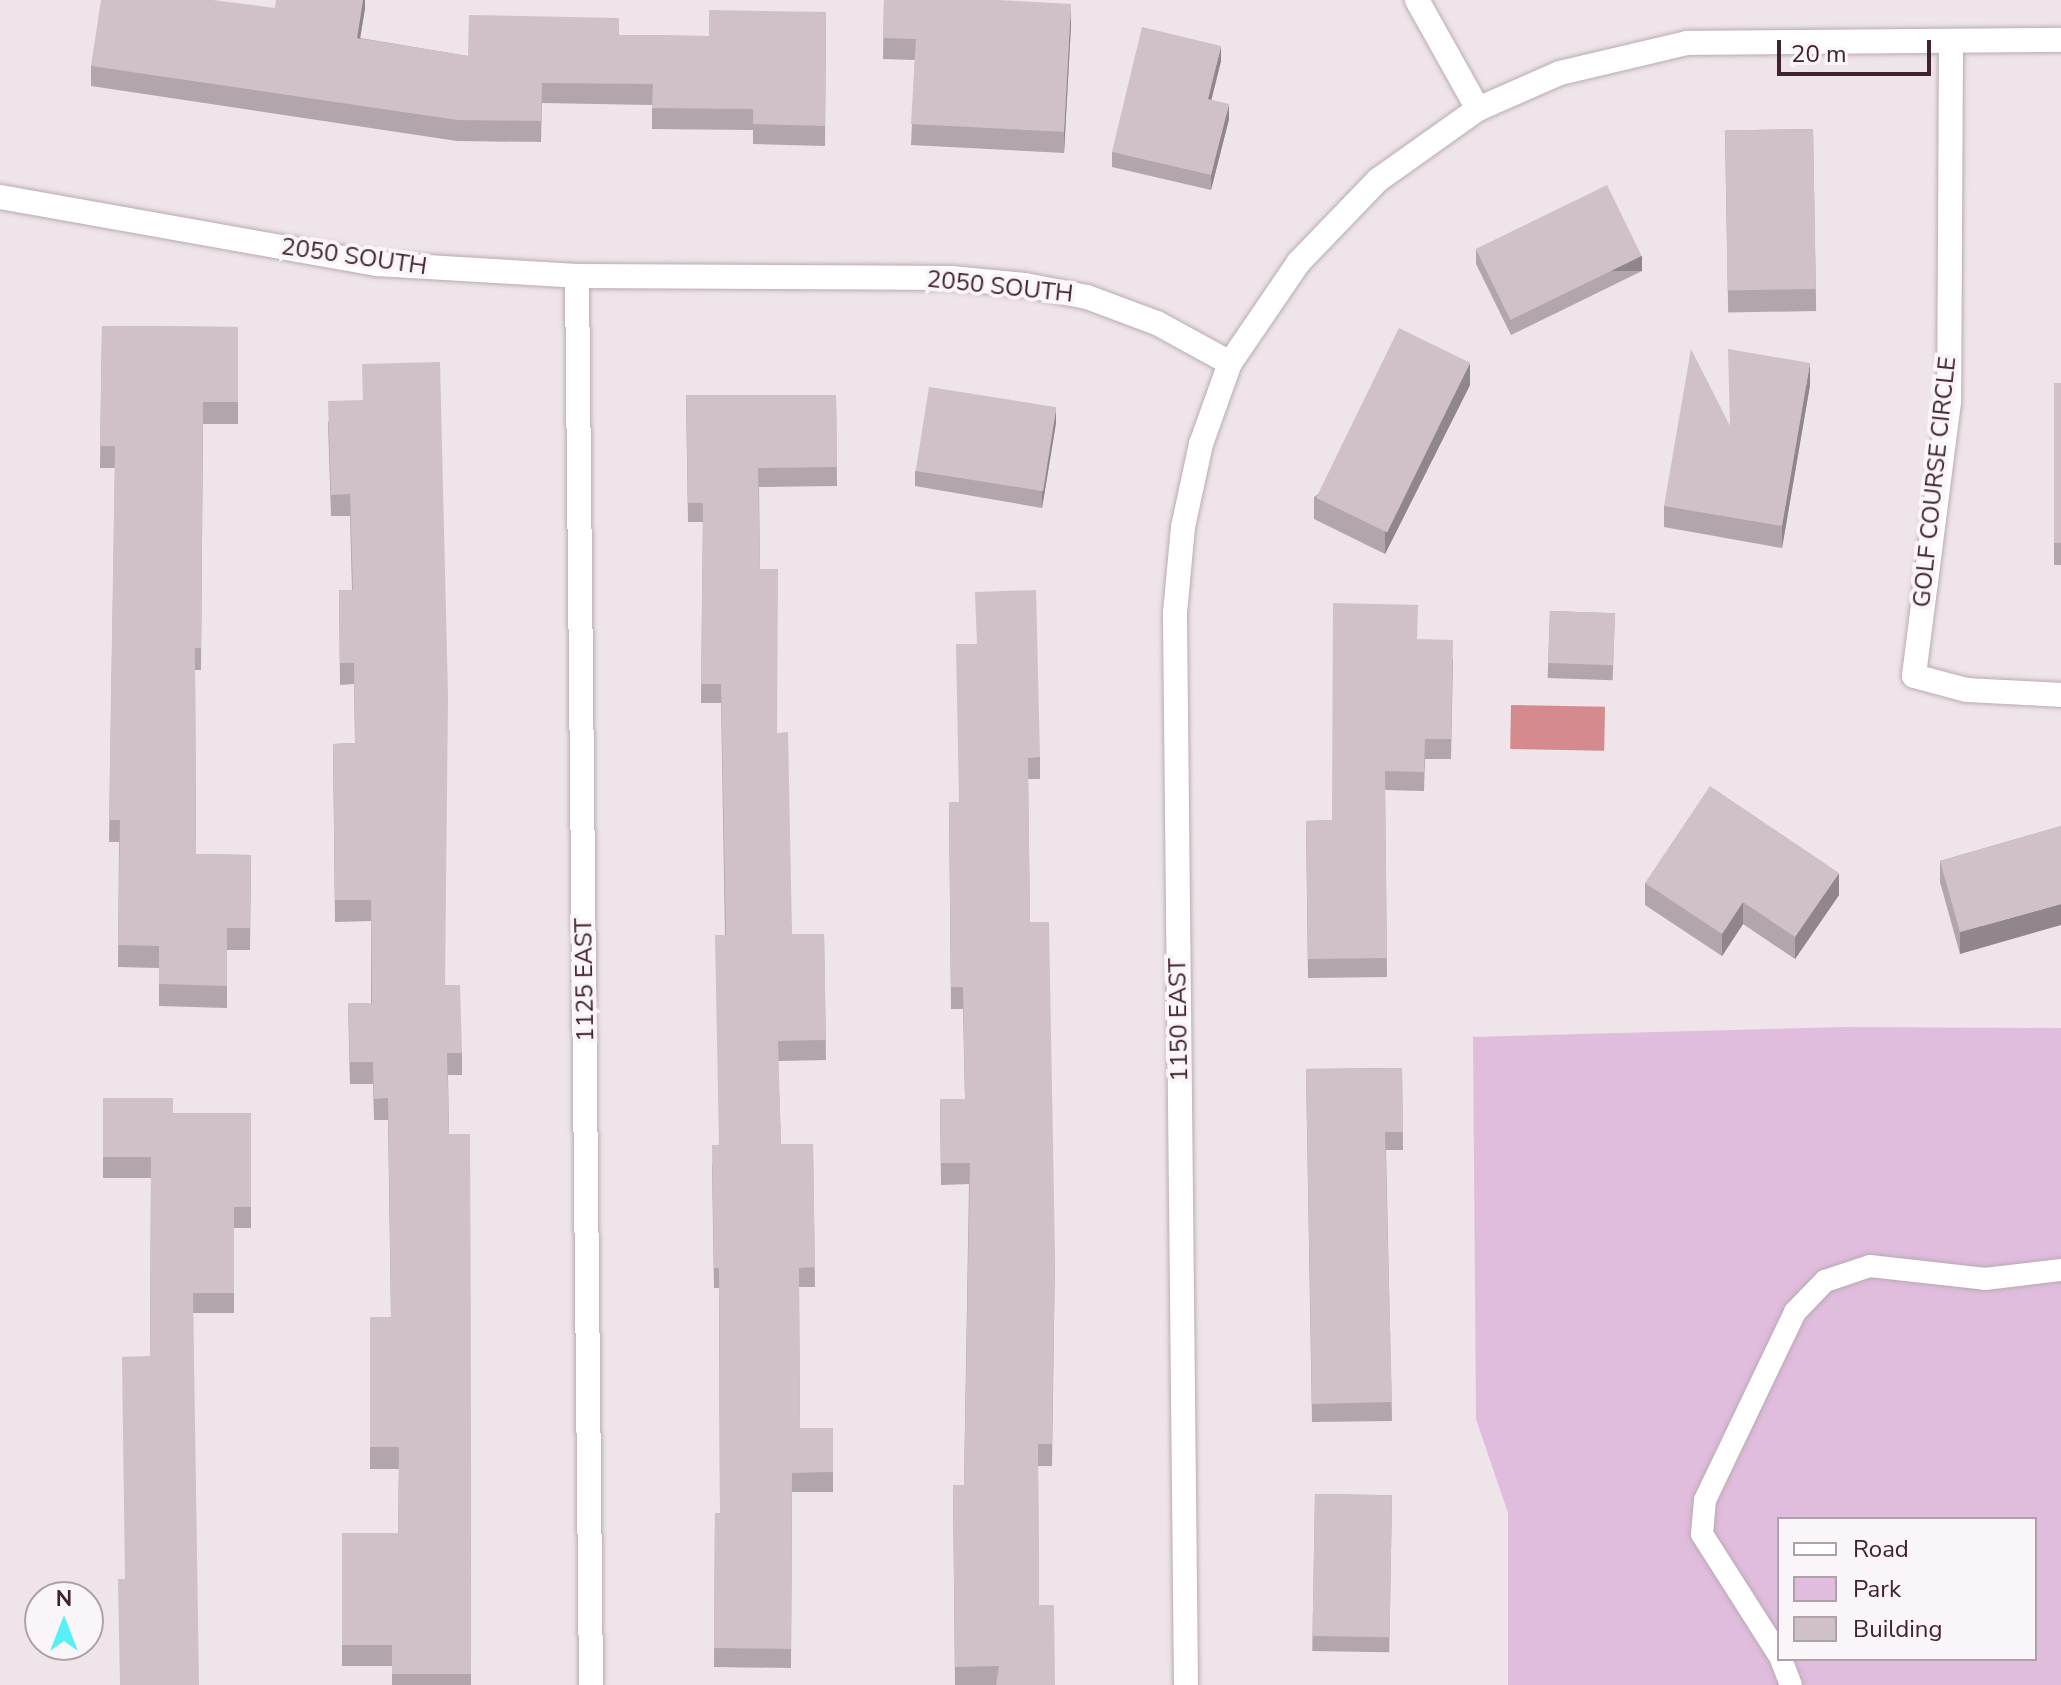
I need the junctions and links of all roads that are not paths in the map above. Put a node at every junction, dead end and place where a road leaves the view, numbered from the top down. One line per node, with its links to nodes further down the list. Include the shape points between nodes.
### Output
1 (1417, 0): 4 (street)
2 (2061, 40): 3 (street)
3 (1951, 42): 4 (street, via 1687,43 1560,73); 8 (street, GOLF COURSE CIRCLE, via 1949,402 1914,676 1967,690)
4 (1478, 109): 7 (street, via 1424,143 1336,219 1262,309)
5 (0, 197): 6 (street, 2050 SOUTH, via 377,264)
6 (577, 276): 7 (street, 2050 SOUTH, via 951,278 1025,285 1087,297 1157,323); 12 (street, 1125 EAST)
7 (1230, 363): 13 (street, 1150 EAST, via 1201,444 1183,527 1175,613)
8 (2061, 695)
9 (2061, 1270): 10 (lane, via 1985,1279 1870,1266 1825,1281 1795,1312 1705,1500 1702,1534)
10 (1777, 1652)
11 (1782, 1661): 14 (lane)
12 (591, 1685)
13 (1186, 1685)
14 (1791, 1685)

